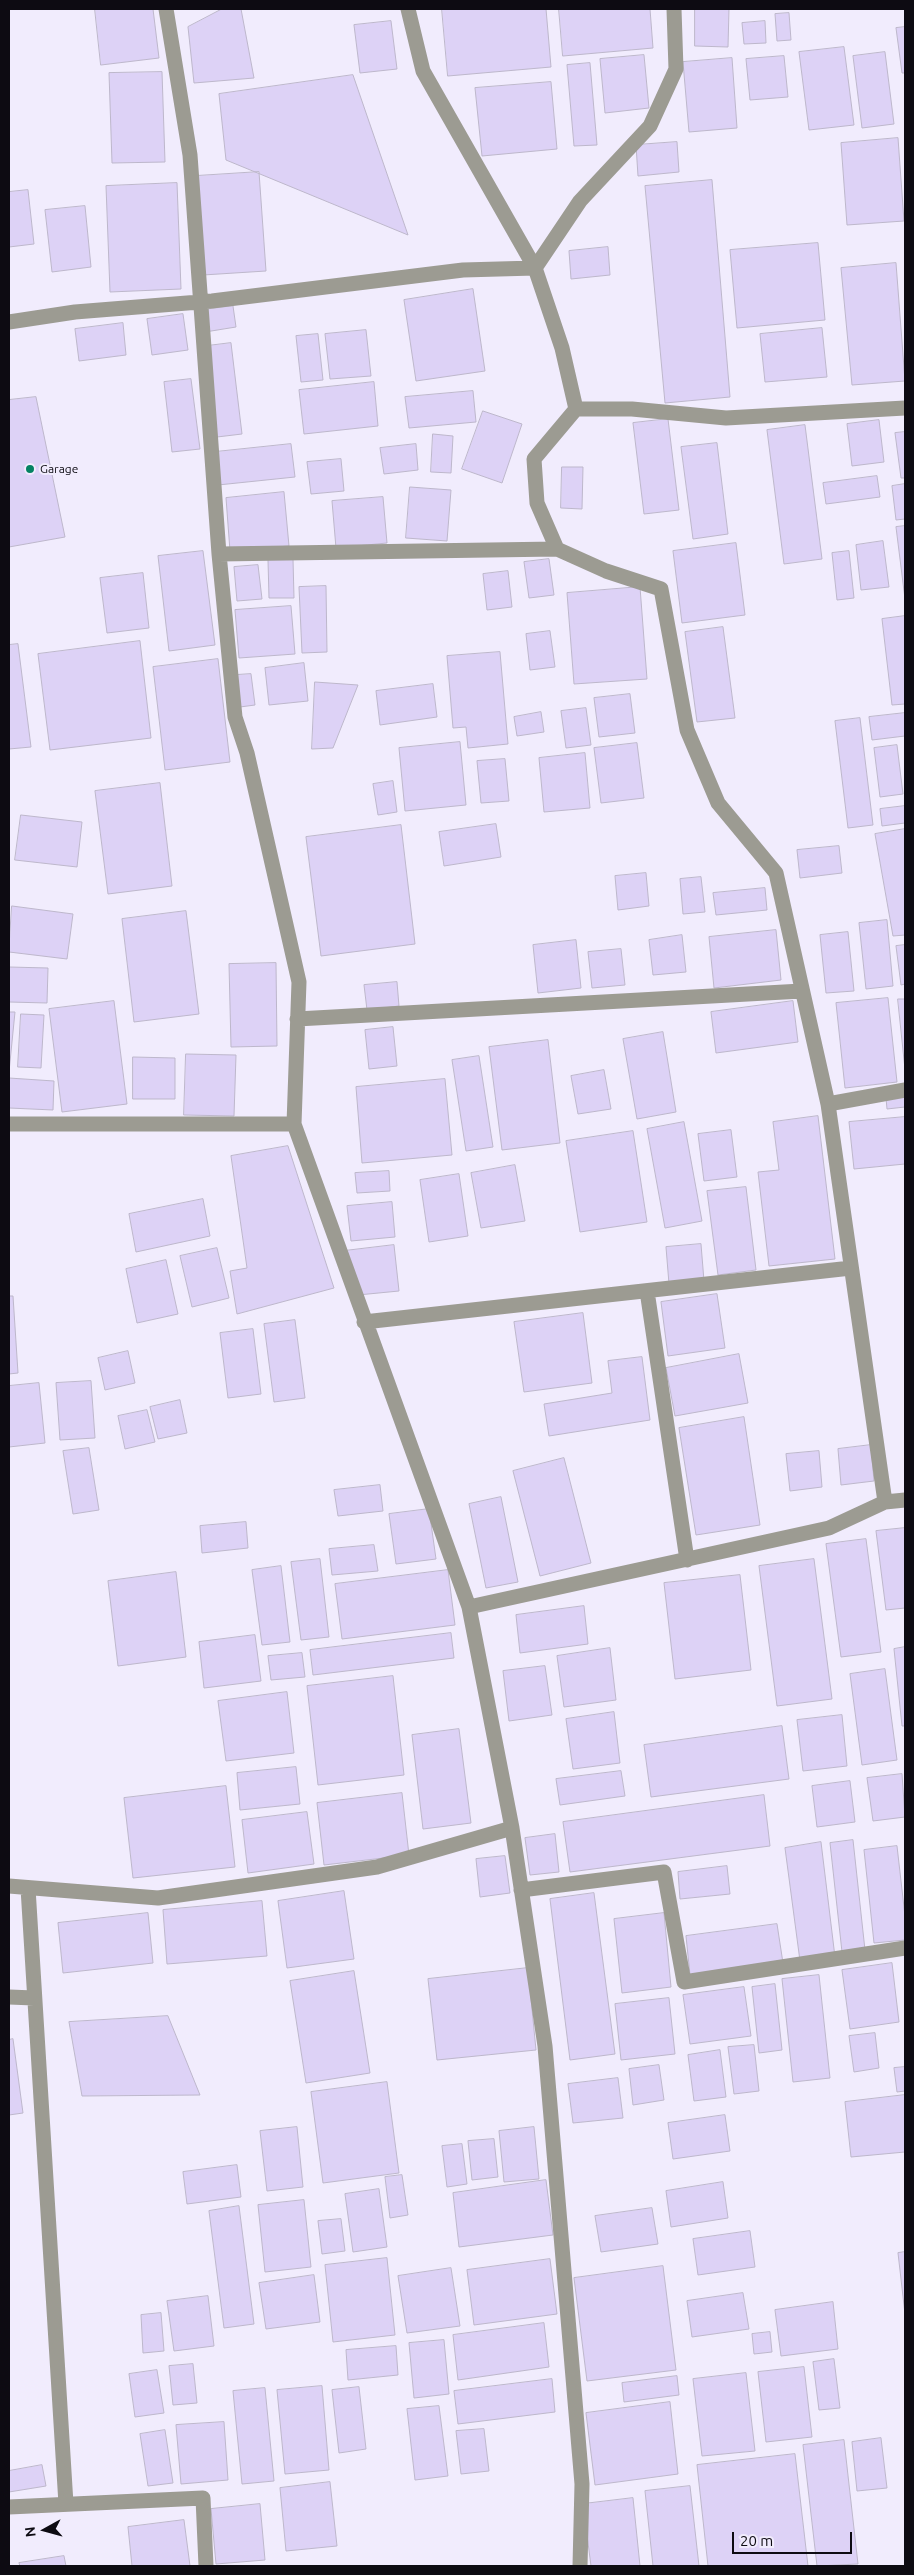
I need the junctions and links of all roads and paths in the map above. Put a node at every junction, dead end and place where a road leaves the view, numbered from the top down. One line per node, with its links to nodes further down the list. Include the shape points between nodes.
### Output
1 (166, 9): 5 (street, via 190,155)
2 (408, 9): 4 (street, via 423,71)
3 (674, 9): 4 (street, via 676,69 650,126 580,201)
4 (536, 268): 5 (street, via 463,270); 8 (street, via 562,348)
5 (199, 302): 6 (street, via 75,312); 10 (street)
6 (9, 322)
7 (905, 408): 8 (street, via 726,418 632,409)
8 (576, 409): 9 (street, via 534,459 537,503)
9 (557, 549): 10 (street); 11 (street, via 661,589 687,730 718,803 776,873)
10 (219, 554): 12 (street, via 235,717 247,753 299,982)
11 (802, 991): 12 (street); 14 (street)
12 (296, 1019): 16 (street)
13 (905, 1090): 14 (street)
14 (828, 1104): 17 (street)
15 (9, 1124): 16 (street)
16 (294, 1124): 19 (street)
17 (851, 1268): 18 (street); 21 (street)
18 (647, 1290): 19 (street); 22 (street)
19 (364, 1322): 23 (street)
20 (905, 1500): 21 (street)
21 (885, 1502): 22 (street, via 830,1528)
22 (687, 1560): 23 (street)
23 (469, 1607): 24 (street)
24 (512, 1828): 26 (street, via 377,1867 158,1898); 27 (street)
25 (9, 1886): 26 (street)
26 (28, 1888): 30 (street)
27 (521, 1890): 28 (street, via 664,1872 684,1982); 34 (street, via 545,2046 582,2484)
28 (905, 1948)
29 (9, 1997): 30 (street)
30 (34, 1998): 31 (street)
31 (66, 2504): 32 (street); 33 (street, via 203,2498)
32 (9, 2507)
33 (206, 2566)
34 (580, 2566)

